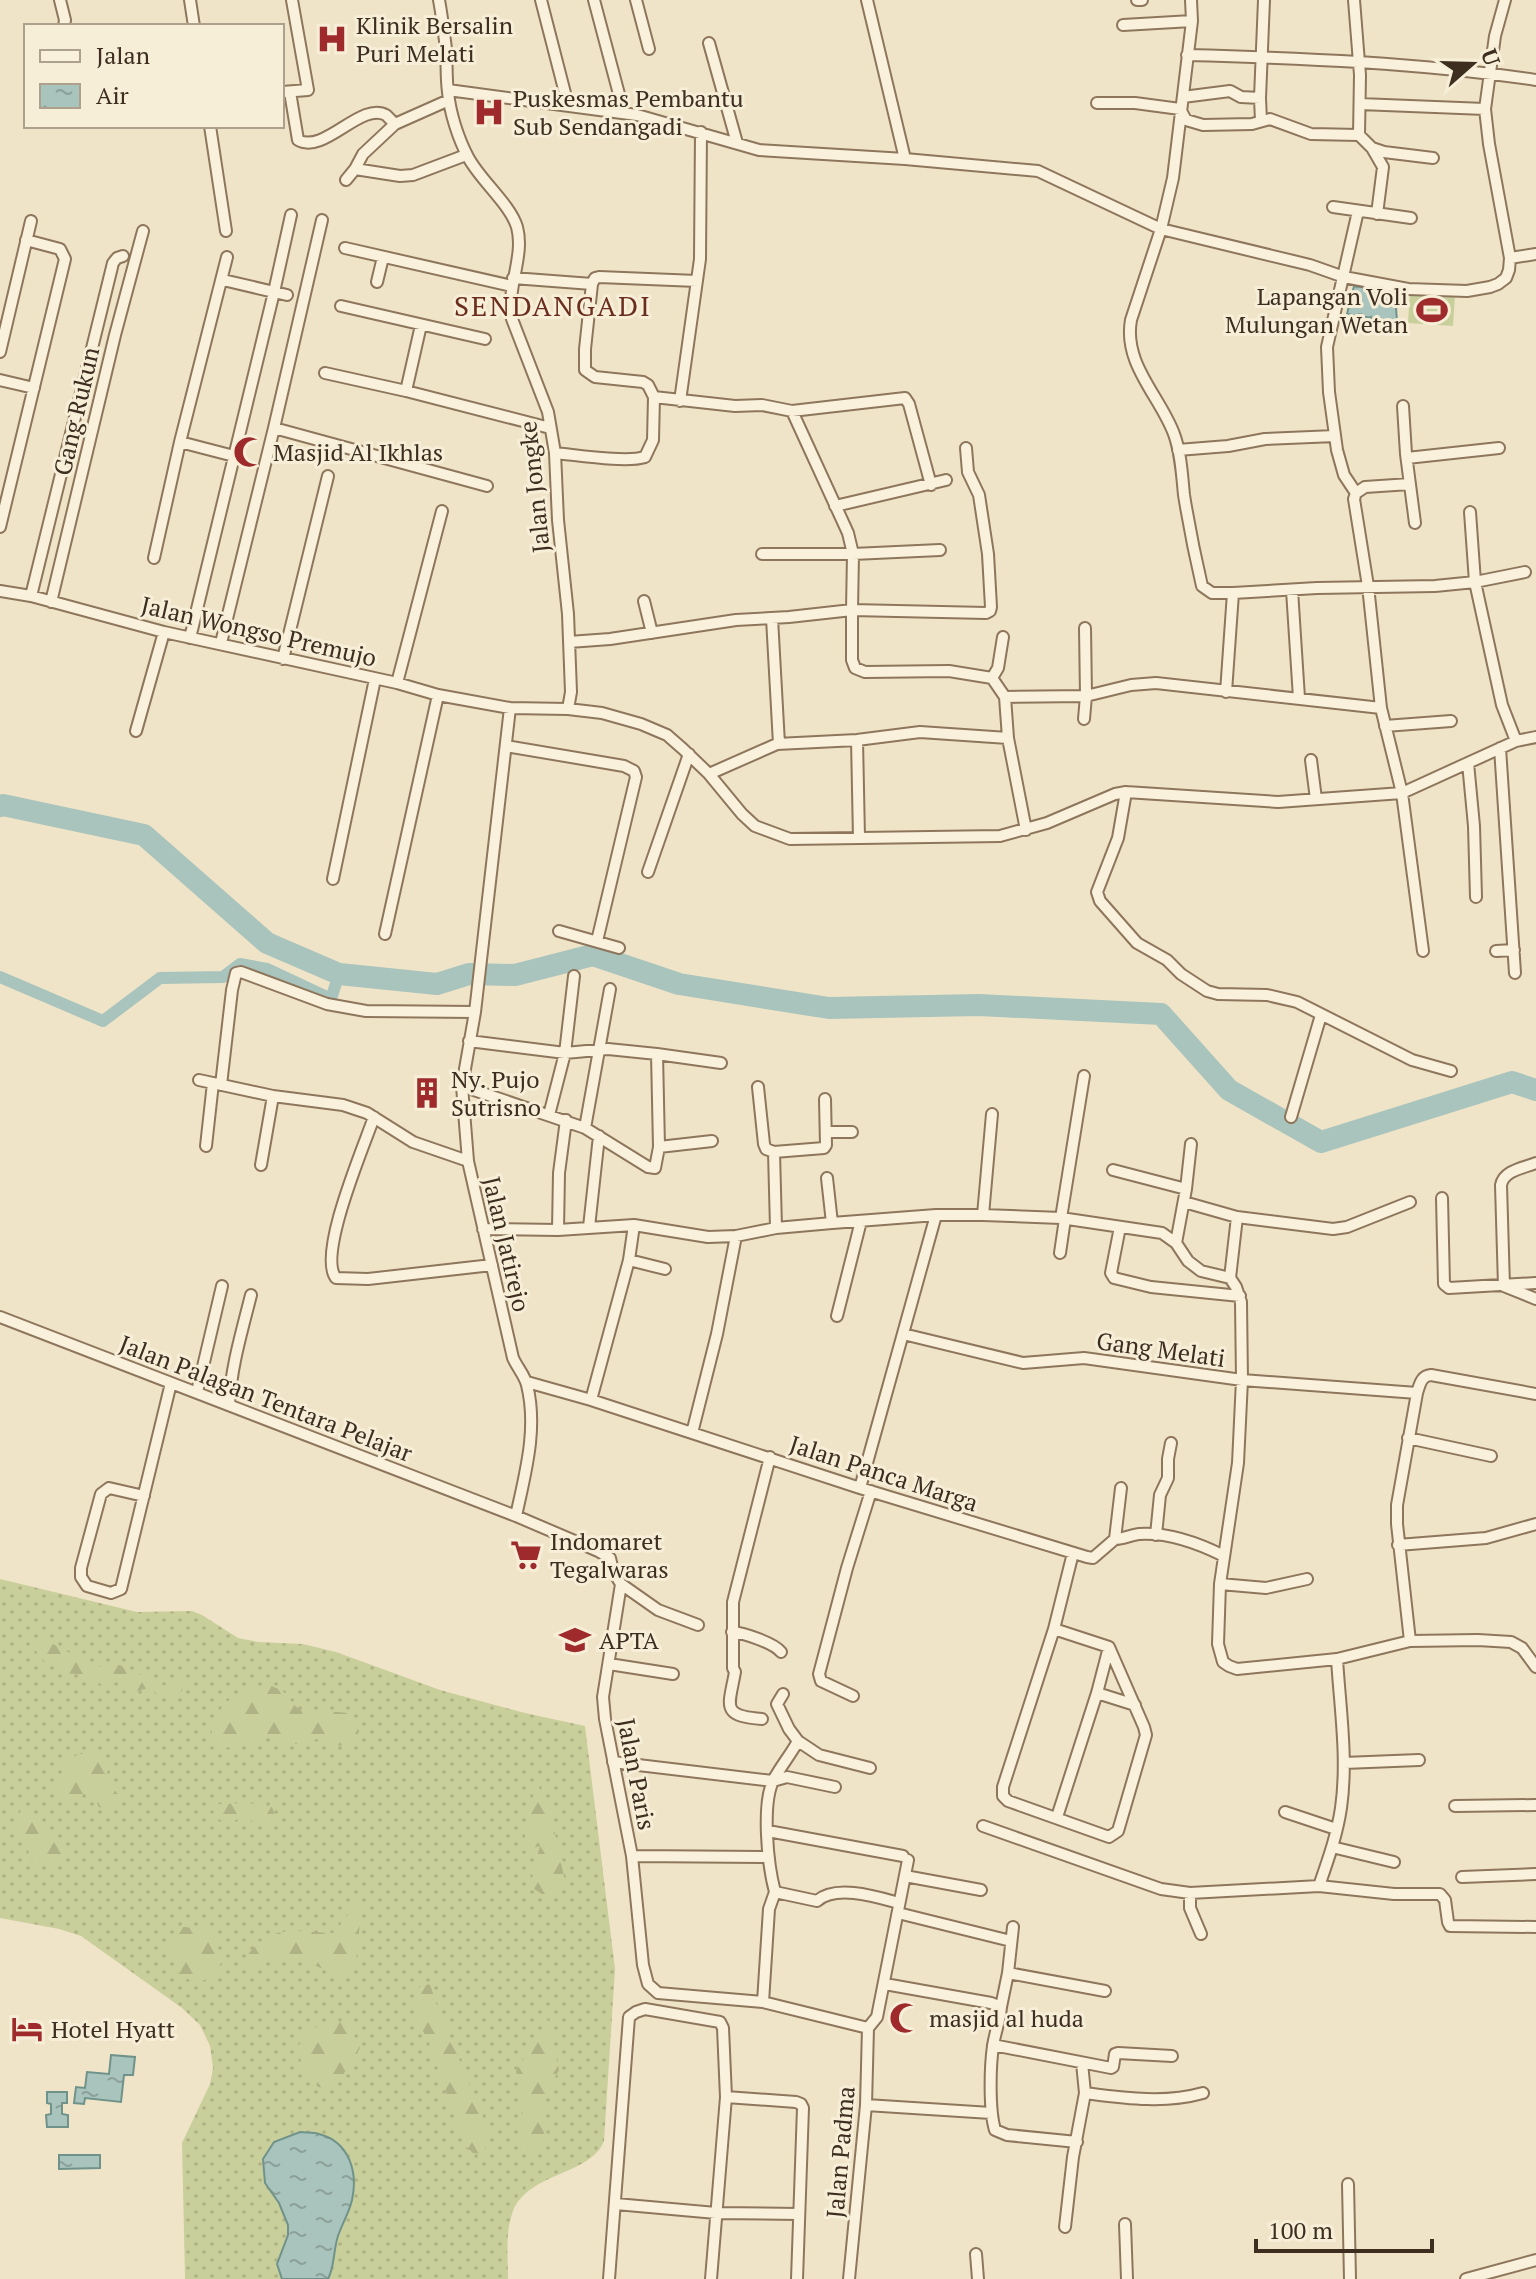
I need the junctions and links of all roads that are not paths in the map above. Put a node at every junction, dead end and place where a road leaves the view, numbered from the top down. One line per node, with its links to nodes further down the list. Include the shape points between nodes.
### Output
1 (60, 0): 14 (street)
2 (190, 0): 15 (street)
3 (292, 0): 24 (street, via 308,90)
4 (439, 0): 25 (street, Jalan Jongke)
5 (541, 0): 26 (street)
6 (594, 0): 33 (street)
7 (636, 0): 18 (street)
8 (867, 0): 43 (street)
9 (1191, 0): 13 (street)
10 (1264, 0): 20 (street)
11 (1354, 0): 21 (street)
12 (1505, 0): 22 (street)
13 (1192, 21): 16 (street); 19 (street)
14 (64, 24)
15 (194, 24)
16 (1123, 25)
17 (709, 43): 39 (street)
18 (649, 49)
19 (1187, 55): 20 (street); 27 (street)
20 (1262, 57): 21 (street); 28 (street)
21 (1359, 62): 22 (street); 30 (street)
22 (1489, 73): 23 (street); 32 (street)
23 (1536, 80)
24 (286, 92): 35 (street, via 302,143 371,114 385,115)
25 (448, 95): 33 (street); 35 (street); 41 (street, Jalan Jongke)
26 (566, 97)
27 (1183, 97): 28 (street, via 1230,91); 31 (street)
28 (1260, 98): 34 (street)
29 (1097, 103): 31 (street)
30 (1360, 104): 32 (street); 38 (street)
31 (1180, 109): 34 (street, via 1186,120 1197,124); 53 (street)
32 (1485, 109): 62 (street)
33 (624, 113): 37 (street)
34 (1261, 121): 38 (street, via 1270,119 1311,134)
35 (395, 124): 44 (street)
36 (210, 128): 55 (street)
37 (701, 132): 39 (street); 65 (street)
38 (1359, 135): 40 (street)
39 (737, 143): 43 (street, via 759,150)
40 (1372, 148): 42 (street); 48 (street, via 1383,167)
41 (466, 155): 44 (street, via 413,175); 67 (street, Jalan Jongke, via 513,218 518,240)
42 (1433, 158)
43 (905, 159): 53 (street, via 1038,171)
44 (355, 169): 45 (street)
45 (346, 180)
46 (1333, 207): 47 (street)
47 (1358, 211): 48 (street); 63 (street)
48 (1377, 214): 50 (street)
49 (291, 215): 69 (street)
50 (1411, 218)
51 (322, 220): 83 (street)
52 (31, 221): 56 (street)
53 (1161, 229): 63 (street); 89 (street, via 1131,320 1130,340)
54 (143, 231): 116 (street, Gang Rukun)
55 (226, 231)
56 (26, 240): 74 (street); 77 (street, via 60,249 65,259)
57 (345, 248): 61 (street)
58 (1536, 254): 62 (street)
59 (123, 256): 114 (street, via 113,263)
60 (227, 257): 64 (street)
61 (383, 257): 66 (street); 67 (street)
62 (1510, 258): 63 (street, via 1506,278 1480,290 1408,289)
63 (1344, 277): 85 (street, via 1327,347)
64 (223, 280): 69 (street); 86 (street)
65 (697, 281): 68 (street, via 599,277); 80 (street)
66 (377, 282)
67 (512, 282): 68 (street); 84 (street, Jalan Jongke, via 512,319)
68 (592, 284): 79 (street, via 585,370 595,377 643,382)
69 (274, 292): 70 (street); 91 (street)
70 (287, 295)
71 (341, 306): 72 (street)
72 (421, 325): 73 (street); 78 (street)
73 (485, 339)
74 (0, 352)
75 (325, 373): 78 (street)
76 (0, 380): 77 (street)
77 (34, 388): 103 (street)
78 (406, 391): 84 (street)
79 (654, 397): 80 (street); 90 (street, via 653,440 645,457)
80 (680, 401): 82 (street)
81 (1403, 406): 92 (street)
82 (792, 411): 96 (street, via 905,398); 99 (street)
83 (274, 428): 97 (street); 125 (street)
84 (550, 428): 90 (street, Jalan Jongke)
85 (1335, 436): 89 (street); 98 (street, via 1344,475)
86 (180, 442): 91 (street); 107 (street)
87 (966, 448): 117 (street, via 988,554 990,611)
88 (1499, 448): 92 (street)
89 (1178, 450): 113 (street, via 1202,586 1212,593)
90 (555, 453): 124 (street, Jalan Jongke)
91 (234, 456): 123 (street)
92 (1407, 458): 95 (street)
93 (328, 476): 126 (street)
94 (946, 480): 96 (street)
95 (1410, 484): 98 (street, via 1365,487); 102 (street)
96 (931, 485): 99 (street)
97 (487, 486)
98 (1356, 493): 110 (street)
99 (835, 506): 106 (street)
100 (442, 511): 129 (street)
101 (1470, 512): 109 (street)
102 (1415, 523)
103 (0, 527)
104 (940, 550): 106 (street)
105 (762, 554): 106 (street)
106 (853, 554): 117 (street)
107 (154, 558)
108 (1525, 572): 109 (street)
109 (1475, 582): 110 (street); 145 (street, via 1502,705)
110 (1368, 586): 111 (street); 136 (street)
111 (1292, 590): 113 (street); 134 (street)
112 (0, 591): 114 (street, Jalan Wongso Premujo)
113 (1233, 593): 130 (street)
114 (31, 596): 116 (street, Jalan Wongso Premujo)
115 (644, 601): 121 (street)
116 (51, 602): 120 (street, Jalan Wongso Premujo)
117 (852, 610): 118 (street); 127 (street, via 852,660 859,671 949,671)
118 (772, 618): 121 (street); 146 (street)
119 (1085, 628): 132 (street)
120 (164, 632): 123 (street, Jalan Wongso Premujo); 141 (street)
121 (652, 633): 124 (street)
122 (1003, 637): 127 (street)
123 (190, 638): 125 (street, Jalan Wongso Premujo)
124 (569, 642): 137 (street, Jalan Jongke)
125 (221, 643): 126 (street, Jalan Wongso Premujo)
126 (283, 659): 128 (street, Jalan Wongso Premujo)
127 (992, 678): 133 (street)
128 (375, 679): 129 (street, Jalan Wongso Premujo); 159 (street)
129 (397, 683): 131 (street, Jalan Wongso Premujo)
130 (1226, 692): 132 (street, via 1156,683); 134 (street)
131 (438, 695): 135 (street, Jalan Wongso Premujo); 162 (street)
132 (1086, 696): 133 (street); 138 (street)
133 (1005, 697): 143 (street)
134 (1299, 698): 136 (street)
135 (510, 708): 137 (street, Jalan Wongso Premujo); 147 (street)
136 (1381, 708): 140 (street)
137 (568, 709): 149 (street, Jalan Wongso Premujo, via 641,724 667,735)
138 (1084, 719)
139 (1451, 721): 140 (street)
140 (1385, 726): 154 (street)
141 (136, 731)
142 (1536, 737): 145 (street)
143 (1008, 738): 144 (street, via 920,732); 156 (street)
144 (857, 740): 146 (street); 157 (street)
145 (1516, 741): 148 (street)
146 (779, 744): 152 (street)
147 (506, 746): 163 (street, via 634,771); 171 (street, Jalan Jatirejo)
148 (1500, 748): 151 (street); 165 (street)
149 (689, 754): 152 (street, Jalan Wongso Premujo); 158 (street)
150 (1311, 760): 155 (street)
151 (1468, 763): 154 (street); 160 (street)
152 (709, 774): 157 (street, Jalan Wongso Premujo, via 755,826 790,839)
153 (1126, 792): 155 (street, via 1278,802); 156 (street, Jalan Wongso Premujo); 172 (street, via 1118,838 1097,892 1100,901 1137,943 1167,960 1193,984 1218,994 1297,1002)
154 (1402, 793): 155 (street); 166 (street)
155 (1316, 799)
156 (1026, 830): 157 (street, Jalan Wongso Premujo, via 1000,836)
157 (859, 838)
158 (648, 872)
159 (333, 879)
160 (1476, 897)
161 (559, 931): 163 (street)
162 (385, 934)
163 (597, 941): 164 (street)
164 (619, 948)
165 (1514, 950): 167 (street); 168 (street)
166 (1423, 951)
167 (1496, 951)
168 (1515, 973)
169 (574, 976): 175 (street)
170 (610, 989): 174 (street)
171 (475, 1012): 173 (street, Jalan Jatirejo); 181 (street, via 366,1011 327,1004 236,973)
172 (1321, 1015): 178 (street, via 1412,1060); 189 (street)
173 (469, 1041): 175 (street); 182 (street, Jalan Jatirejo)
174 (600, 1050): 175 (street); 176 (street); 191 (street)
175 (565, 1053): 187 (street)
176 (657, 1054): 177 (street); 198 (street)
177 (721, 1063)
178 (1451, 1071)
179 (1084, 1076): 212 (street)
180 (199, 1080): 181 (street)
181 (217, 1084): 184 (street); 197 (street)
182 (462, 1086): 187 (street); 200 (street, Jalan Jatirejo)
183 (758, 1087): 199 (street, via 764,1144)
184 (273, 1096): 188 (street, via 343,1105); 202 (street)
185 (825, 1099): 192 (street)
186 (992, 1114): 210 (street)
187 (549, 1115): 190 (street)
188 (374, 1117): 200 (street, via 413,1142); 225 (street, via 337,1220 332,1273 336,1278 368,1279)
189 (1291, 1117)
190 (566, 1120): 191 (street); 220 (street)
191 (585, 1128): 194 (street)
192 (826, 1132): 193 (street); 199 (street, via 823,1149)
193 (852, 1132)
194 (599, 1136): 198 (street, via 652,1168); 216 (street)
195 (712, 1141): 198 (street)
196 (1191, 1144): 205 (street)
197 (206, 1146)
198 (659, 1147)
199 (774, 1152): 218 (street)
200 (468, 1161): 219 (street, Jalan Jatirejo)
201 (1536, 1163): 230 (street, via 1502,1179)
202 (261, 1165)
203 (1113, 1170): 205 (street)
204 (827, 1178): 214 (street)
205 (1186, 1189): 207 (street)
206 (1442, 1198): 230 (street, via 1444,1284)
207 (1184, 1202): 211 (street); 222 (street)
208 (1410, 1202): 211 (street, via 1333,1229)
209 (936, 1215): 210 (street); 213 (street); 236 (street)
210 (983, 1215): 212 (street)
211 (1237, 1217): 227 (street)
212 (1063, 1218): 217 (street); 223 (street)
213 (861, 1221): 214 (street); 234 (street)
214 (832, 1223): 218 (street)
215 (634, 1225): 216 (street); 221 (street); 224 (street)
216 (589, 1227): 220 (street)
217 (1120, 1227): 222 (street, via 1162,1233); 232 (street, via 1112,1277 1151,1287)
218 (776, 1228): 221 (street)
219 (483, 1229): 220 (street); 225 (street, Jalan Jatirejo)
220 (558, 1230)
221 (736, 1236): 245 (street)
222 (1176, 1243): 227 (street, via 1201,1271)
223 (1060, 1253)
224 (629, 1260): 226 (street); 243 (street)
225 (492, 1265): 238 (street, Jalan Jatirejo, via 513,1358)
226 (665, 1269)
227 (1230, 1278): 232 (street)
228 (1536, 1283): 230 (street)
229 (222, 1286): 240 (street)
230 (1504, 1286): 233 (street)
231 (251, 1295): 244 (street)
232 (1240, 1296): 237 (street)
233 (1536, 1299)
234 (837, 1316)
235 (0, 1317): 239 (street, Jalan Palagan Tentara Pelajar)
236 (903, 1334): 237 (street, Gang Melati, via 1023,1363 1084,1358); 250 (street)
237 (1242, 1380): 241 (street, Gang Melati); 260 (street, via 1238,1463)
238 (527, 1382): 243 (street, Jalan Panca Marga); 254 (street, Jalan Jatirejo, via 530,1448)
239 (171, 1383): 240 (street, Jalan Palagan Tentara Pelajar); 253 (street)
240 (197, 1392): 244 (street, Jalan Palagan Tentara Pelajar)
241 (1417, 1393): 242 (street, via 1421,1380 1431,1375); 246 (street)
242 (1536, 1394)
243 (591, 1400): 245 (street, Jalan Panca Marga)
244 (229, 1405): 254 (street, Jalan Palagan Tentara Pelajar)
245 (692, 1433): 249 (street, Jalan Panca Marga)
246 (1408, 1438): 248 (street); 258 (street, via 1397,1505)
247 (1171, 1443): 256 (street)
248 (1491, 1456)
249 (770, 1457): 250 (street, Jalan Panca Marga); 266 (street, via 733,1602)
250 (860, 1488): 252 (street, Jalan Panca Marga)
251 (1121, 1488): 257 (street)
252 (871, 1491): 259 (street, Jalan Panca Marga); 276 (street, via 819,1674 821,1681)
253 (144, 1496): 253 (street, via 121,1589 111,1593 87,1586 81,1568 101,1494 109,1488)
254 (516, 1516): 262 (street, via 610,1558)
255 (1536, 1524): 258 (street, via 1470,1540)
256 (1156, 1535): 257 (street, Jalan Panca Marga); 260 (street, Jalan Panca Marga)
257 (1115, 1539): 259 (street, Jalan Panca Marga, via 1093,1558)
258 (1398, 1545): 267 (street)
259 (1073, 1553): 265 (street)
260 (1224, 1556): 263 (street)
261 (1307, 1579): 263 (street, via 1266,1588)
262 (621, 1584): 264 (street, via 658,1610); 271 (street, Jalan Paris)
263 (1220, 1584): 270 (street, via 1218,1644 1220,1657 1229,1666)
264 (698, 1625)
265 (1054, 1629): 268 (street); 289 (street, via 1003,1796)
266 (732, 1632): 269 (street); 278 (street, via 735,1672 729,1706 740,1717)
267 (1410, 1641): 270 (street); 272 (street, via 1511,1642)
268 (1109, 1647): 274 (street); 277 (street)
269 (781, 1652)
270 (1337, 1659): 282 (street)
271 (609, 1664): 273 (street); 281 (street, Jalan Paris, via 603,1697)
272 (1536, 1667)
273 (673, 1674)
274 (1097, 1693): 277 (street); 289 (street)
275 (783, 1694): 279 (street, via 777,1704)
276 (853, 1696)
277 (1135, 1705): 289 (street, via 1146,1735 1118,1831 1109,1837)
278 (762, 1719)
279 (798, 1741): 283 (street, via 819,1755); 284 (street)
280 (1419, 1760): 282 (street)
281 (613, 1762): 284 (street); 294 (street, Jalan Paris)
282 (1344, 1763): 291 (street)
283 (870, 1768)
284 (773, 1781): 285 (street, via 787,1777); 292 (street)
285 (835, 1787)
286 (1536, 1805): 287 (street)
287 (1455, 1806)
288 (1285, 1812): 291 (street)
289 (1057, 1817)
290 (983, 1826): 303 (street, via 1161,1889)
291 (1336, 1829): 293 (street)
292 (768, 1831): 295 (street); 298 (street, via 906,1858)
293 (1332, 1847): 296 (street); 300 (street)
294 (632, 1856): 295 (street); 312 (street, Jalan Paris, via 648,1984 658,1993)
295 (767, 1857): 302 (street)
296 (1394, 1862)
297 (1536, 1874): 299 (street)
298 (905, 1876): 301 (street); 304 (street)
299 (1462, 1877)
300 (1319, 1886): 303 (street); 306 (street, via 1440,1894 1452,1927)
301 (981, 1890)
302 (775, 1892): 304 (street, via 817,1901 833,1892 865,1895); 312 (street, via 769,1909)
303 (1190, 1893): 307 (street)
304 (898, 1908): 308 (street); 310 (street)
305 (1013, 1927): 308 (street)
306 (1536, 1927)
307 (1201, 1934)
308 (1011, 1941): 309 (street)
309 (1008, 1973): 311 (street); 313 (street)
310 (885, 1984): 313 (street); 314 (street, via 877,2017)
311 (1105, 1991)
312 (763, 2002): 314 (street, Jalan Paris)
313 (1001, 2007): 315 (street)
314 (868, 2028): 321 (street, Jalan Padma)
315 (993, 2045): 317 (street); 322 (street)
316 (1172, 2056): 317 (street, via 1115,2054 1112,2068)
317 (1082, 2063): 318 (street)
318 (1085, 2093): 319 (street, via 1137,2099); 323 (street)
319 (1203, 2093)
320 (726, 2097): 325 (street, via 720,2022 645,2009 629,2017); 326 (street); 327 (street, via 801,2104)
321 (866, 2105): 322 (street); 335 (street, Jalan Padma)
322 (991, 2113): 323 (street, via 995,2130 1007,2135)
323 (1077, 2142): 329 (street)
324 (1348, 2184): 338 (street)
325 (616, 2204): 326 (street); 332 (street)
326 (716, 2213): 327 (street); 333 (street)
327 (799, 2214): 334 (street)
328 (1125, 2224): 337 (street)
329 (1065, 2227)
330 (976, 2254): 336 (street)
331 (1536, 2260): 339 (street)
332 (609, 2279)
333 (711, 2279)
334 (797, 2279)
335 (849, 2279)
336 (978, 2279)
337 (1127, 2279)
338 (1350, 2279)
339 (1466, 2279)

